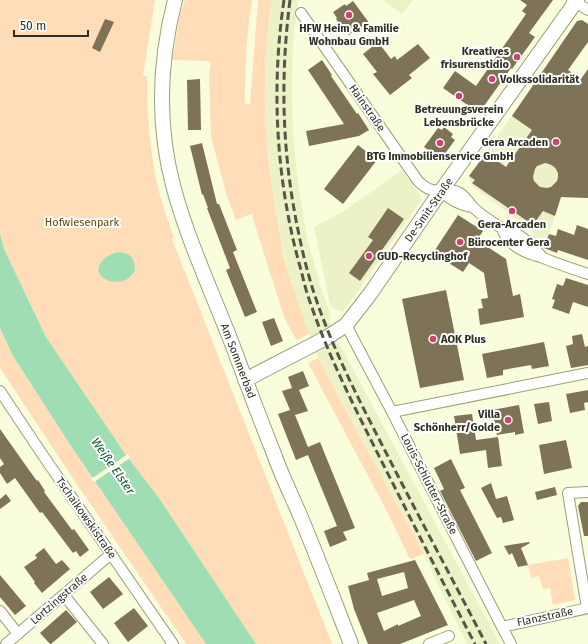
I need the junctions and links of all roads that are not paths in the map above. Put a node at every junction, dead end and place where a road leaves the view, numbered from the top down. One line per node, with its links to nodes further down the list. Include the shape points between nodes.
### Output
1 (175, 0): 9 (main road, Am Sommerbad, via 165,50 162,92 168,163 190,237)
2 (575, 1): 3 (street); 5 (main road, De-Smit-Straße)
3 (588, 10)
4 (301, 13): 5 (street, Hainstraße, via 418,181 429,189)
5 (441, 191): 6 (street, Hainstraße, via 458,204 473,207 502,228 506,238 526,252); 7 (main road, De-Smit-Straße)
6 (588, 274)
7 (346, 325): 9 (main road, De-Smit-Straße); 11 (street, Louis-Schlutter-Straße)
8 (588, 373): 11 (street)
9 (246, 380): 23 (main road, Am Sommerbad)
10 (0, 391): 13 (street, Tschaikowskistraße)
11 (392, 412): 17 (street, Louis-Schlutter-Straße)
12 (588, 492): 15 (street, via 568,492)
13 (111, 554): 14 (street, Lortzingstraße); 22 (street, Tschaikowskistraße)
14 (64, 594): 18 (street, Lortzingstraße); 21 (street)
15 (588, 608): 17 (street, Flanzstraße)
16 (0, 611): 18 (street)
17 (502, 626): 25 (street, Louis-Schlutter-Straße)
18 (18, 634): 20 (street, Lortzingstraße)
19 (449, 636): 24 (street)
20 (6, 644)
21 (103, 644)
22 (172, 644)
23 (351, 644)
24 (429, 644)
25 (512, 644)

